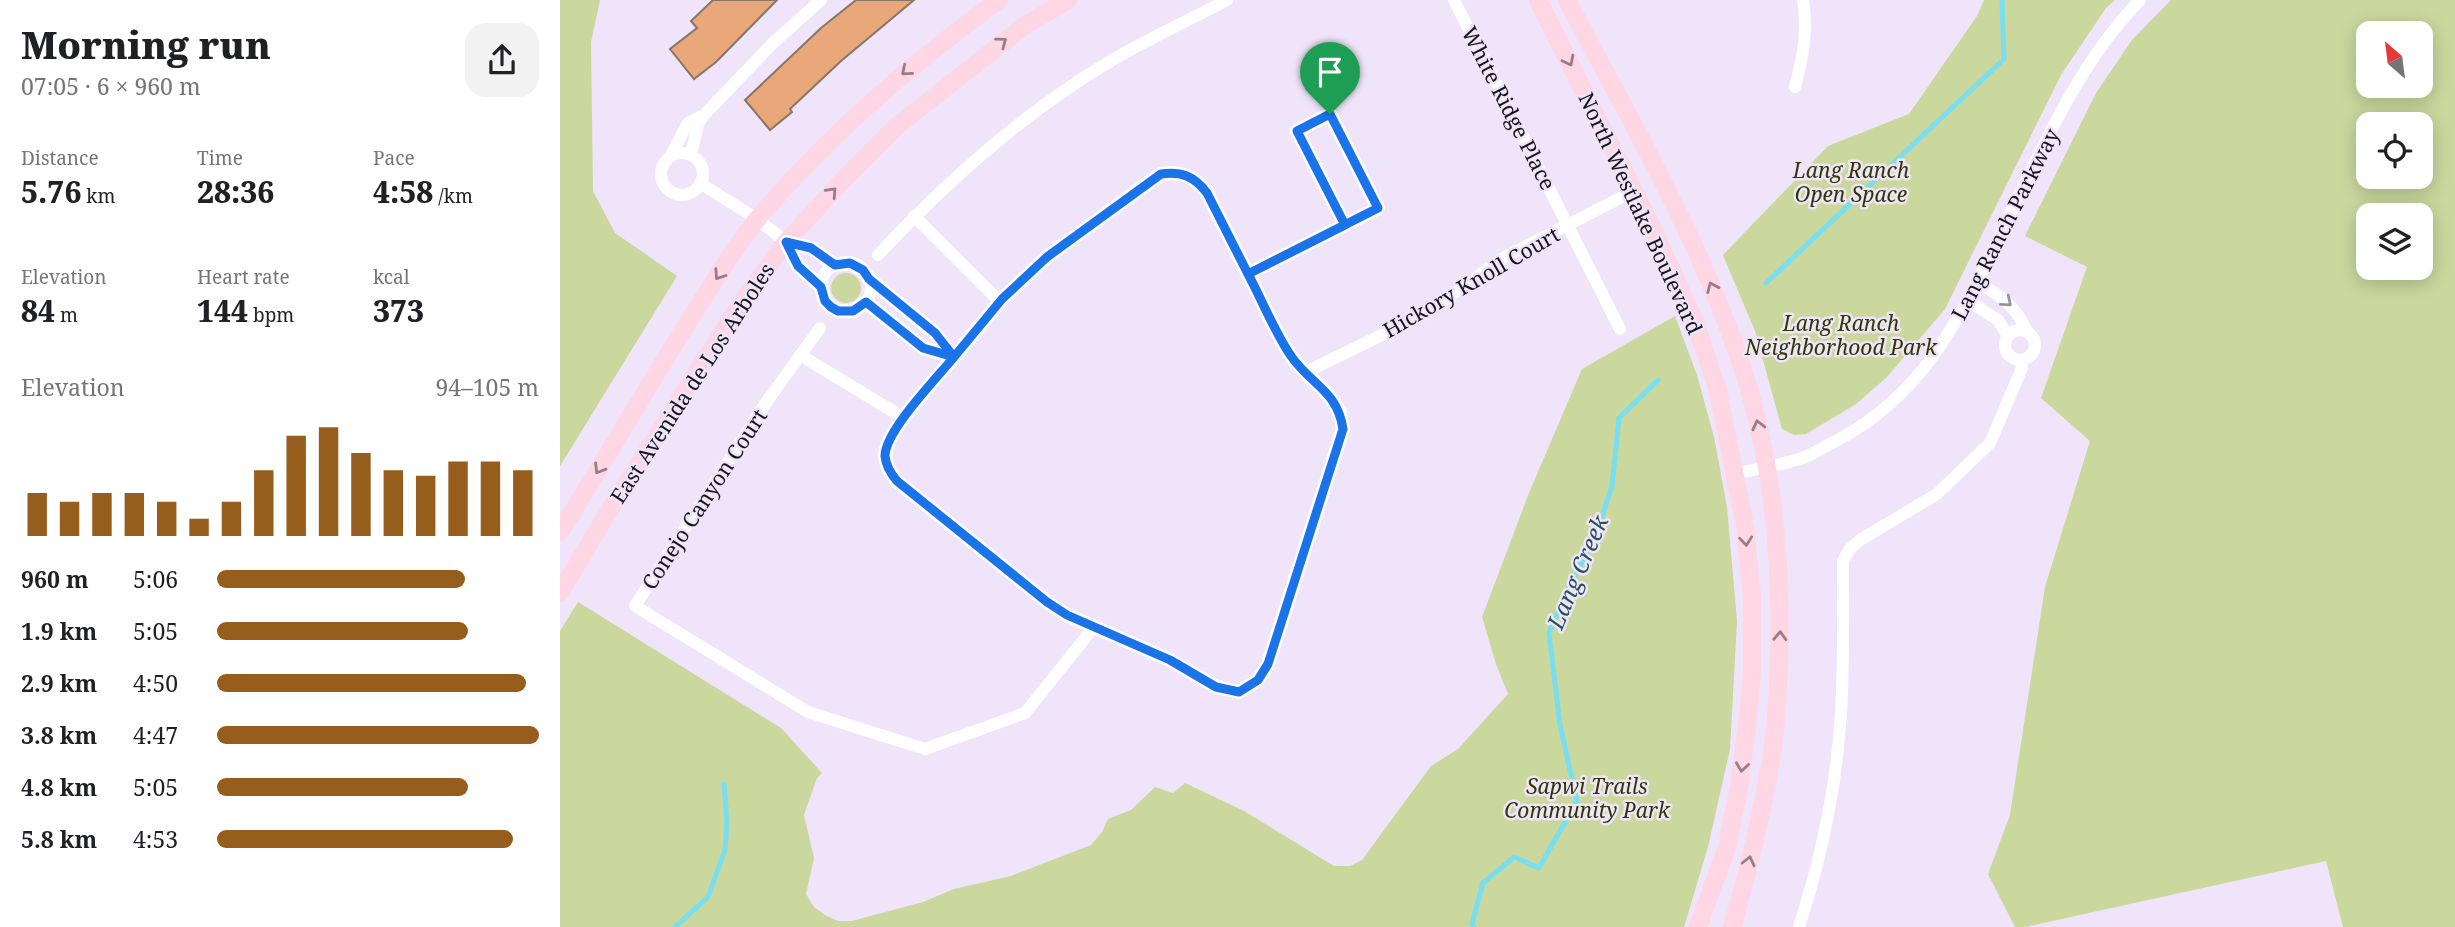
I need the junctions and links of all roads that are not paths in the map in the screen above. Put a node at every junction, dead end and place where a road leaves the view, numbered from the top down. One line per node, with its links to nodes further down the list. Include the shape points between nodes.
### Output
1 (821, 0): 11 (street)
2 (999, 0): 17 (main road, East Avenida de Los Arboles, one-way to 17, via 875,98)
3 (1068, 0): 20 (main road, East Avenida de Los Arboles, one-way to 3, via 897,126 1024,26)
4 (1227, 0): 16 (street, via 1114,59 1019,124)
5 (1454, 0): 19 (street, White Ridge Place)
6 (1538, 0): 15 (main road, North Westlake Boulevard, one-way to 15)
7 (1567, 0): 39 (main road, North Westlake Boulevard, one-way to 7, via 1745,375 1688,231)
8 (1803, 0): 10 (street, via 1804,52)
9 (2140, 0): 25 (street, Lang Ranch Parkway, via 2119,22 2074,90)
10 (1795, 87)
11 (705, 115): 12 (street, via 688,123); 13 (street, via 698,124)
12 (671, 155): 13 (street); 14 (street, via 661,173 670,191 690,193)
13 (691, 155): 14 (street, via 703,170)
14 (700, 183): 17 (street)
15 (1634, 191): 19 (street, Hickory Knoll Court); 40 (main road, North Westlake Boulevard, via 1695,322 1718,391)
16 (914, 216): 21 (street); 29 (street)
17 (757, 219): 20 (street); 41 (main road, East Avenida de Los Arboles, one-way to 41)
18 (1345, 225): 18 (street, via 1297,131 1330,114 1378,208); 23 (street)
19 (1569, 225): 31 (street, White Ridge Place); 37 (street, Hickory Knoll Court, via 1503,258 1425,314)
20 (786, 242): 22 (street, via 811,248); 26 (street, via 798,266); 42 (main road, East Avenida de Los Arboles, via 741,303)
21 (878, 255)
22 (835, 265): 24 (street, via 857,265); 26 (street, via 825,274)
23 (1248, 274): 29 (street, via 1207,193 1187,175 1173,172 1150,180 1091,223); 37 (street, via 1290,356)
24 (869, 279): 28 (street); 35 (street, via 935,333)
25 (1977, 282): 27 (street, Lang Ranch Parkway); 32 (street, one-way to 32, via 2014,308)
26 (821, 287): 28 (street, via 825,301 838,311 853,311)
27 (1967, 300): 33 (street, via 1998,320); 39 (street, Lang Ranch Parkway, via 1942,347 1878,415 1804,457)
28 (866, 302): 35 (street, via 923,348)
29 (1000, 302): 35 (street)
30 (820, 328): 34 (street, Conejo Canyon Court)
31 (1620, 329)
32 (2026, 331): 33 (street); 36 (street, via 2034,338 2035,348)
33 (2008, 336): 36 (street, via 2004,345 2008,355)
34 (800, 355): 38 (street); 43 (street, Conejo Canyon Court, via 635,606 808,712 925,748 1026,713)
35 (954, 357): 38 (street)
36 (2021, 361): 46 (street, via 1990,443 1937,494 1860,540 1843,561 1841,715 1824,841)
37 (1306, 372): 43 (street, via 1341,411 1343,429 1268,664 1258,680 1239,692 1216,687 1170,660)
38 (904, 418): 43 (street, via 889,439 885,456 897,481 1047,602)
39 (1767, 467): 40 (street, Lang Ranch Parkway); 45 (main road, North Westlake Boulevard, one-way to 39, via 1774,745 1780,611)
40 (1735, 474): 44 (main road, North Westlake Boulevard, one-way to 44, via 1752,597 1751,685 1727,847)
41 (560, 532)
42 (560, 593)
43 (1094, 627)
44 (1698, 927)
45 (1732, 927)
46 (1799, 927)

